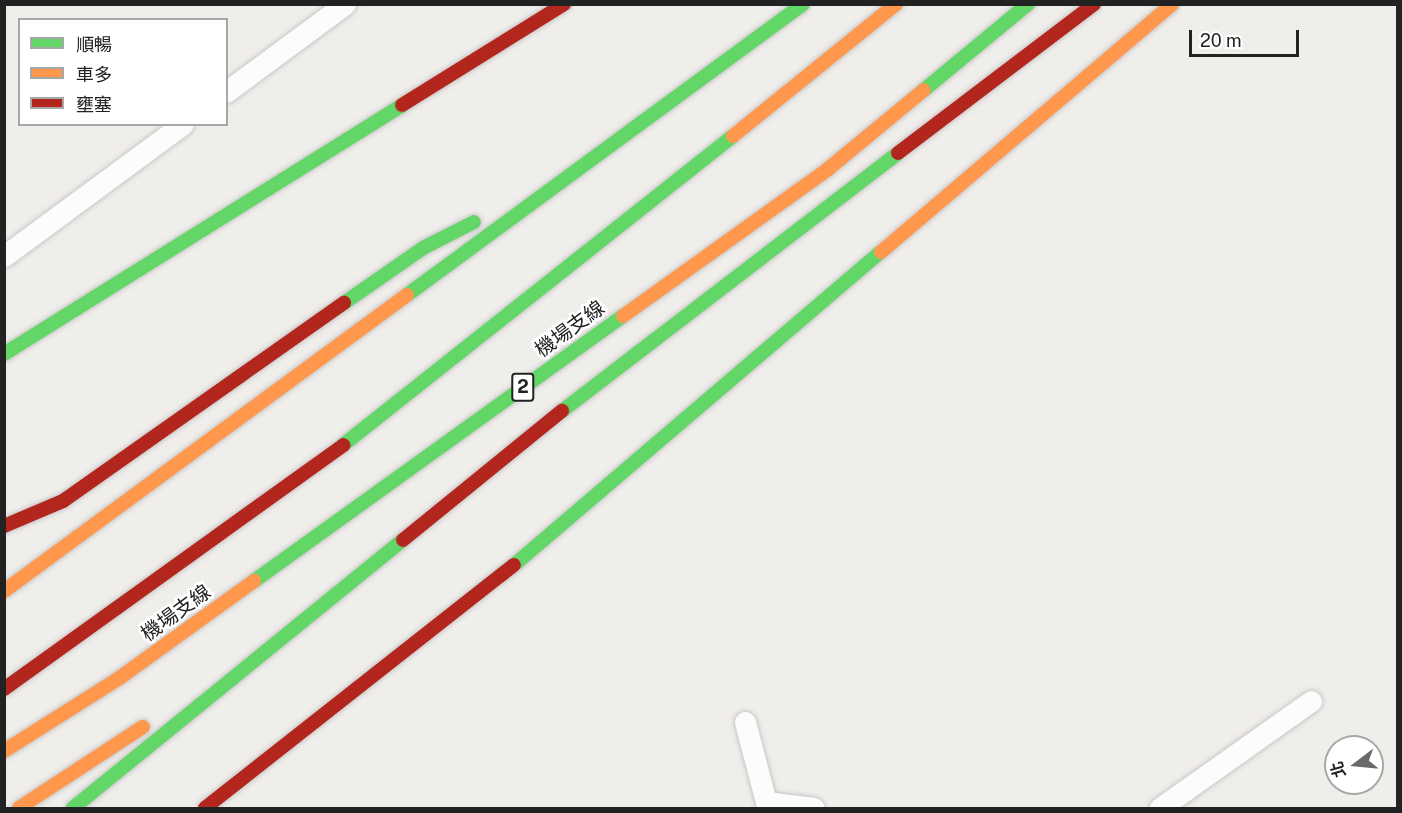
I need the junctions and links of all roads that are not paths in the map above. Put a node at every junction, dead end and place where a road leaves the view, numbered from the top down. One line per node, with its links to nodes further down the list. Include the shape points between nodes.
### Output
1 (345, 4): 8 (lane)
2 (564, 4): 12 (highway)
3 (803, 4): 10 (highway)
4 (896, 4): 16 (highway, 機場支線, via 560,277 251,516)
5 (1028, 4): 19 (highway, 機場支線 / 2, via 828,169 118,679)
6 (1094, 4): 15 (highway, via 614,368)
7 (1172, 4): 22 (highway, via 532,550)
8 (228, 91)
9 (180, 126): 11 (lane)
10 (555, 181): 13 (highway, via 423,248 63,501); 14 (highway)
11 (4, 256)
12 (4, 354)
13 (4, 526)
14 (4, 591)
15 (287, 632): 20 (highway); 21 (highway)
16 (4, 690)
17 (1311, 701): 24 (lane)
18 (745, 722): 23 (lane, via 766,802)
19 (4, 751)
20 (19, 808)
21 (73, 808)
22 (205, 808)
23 (814, 808)
24 (1160, 808)

